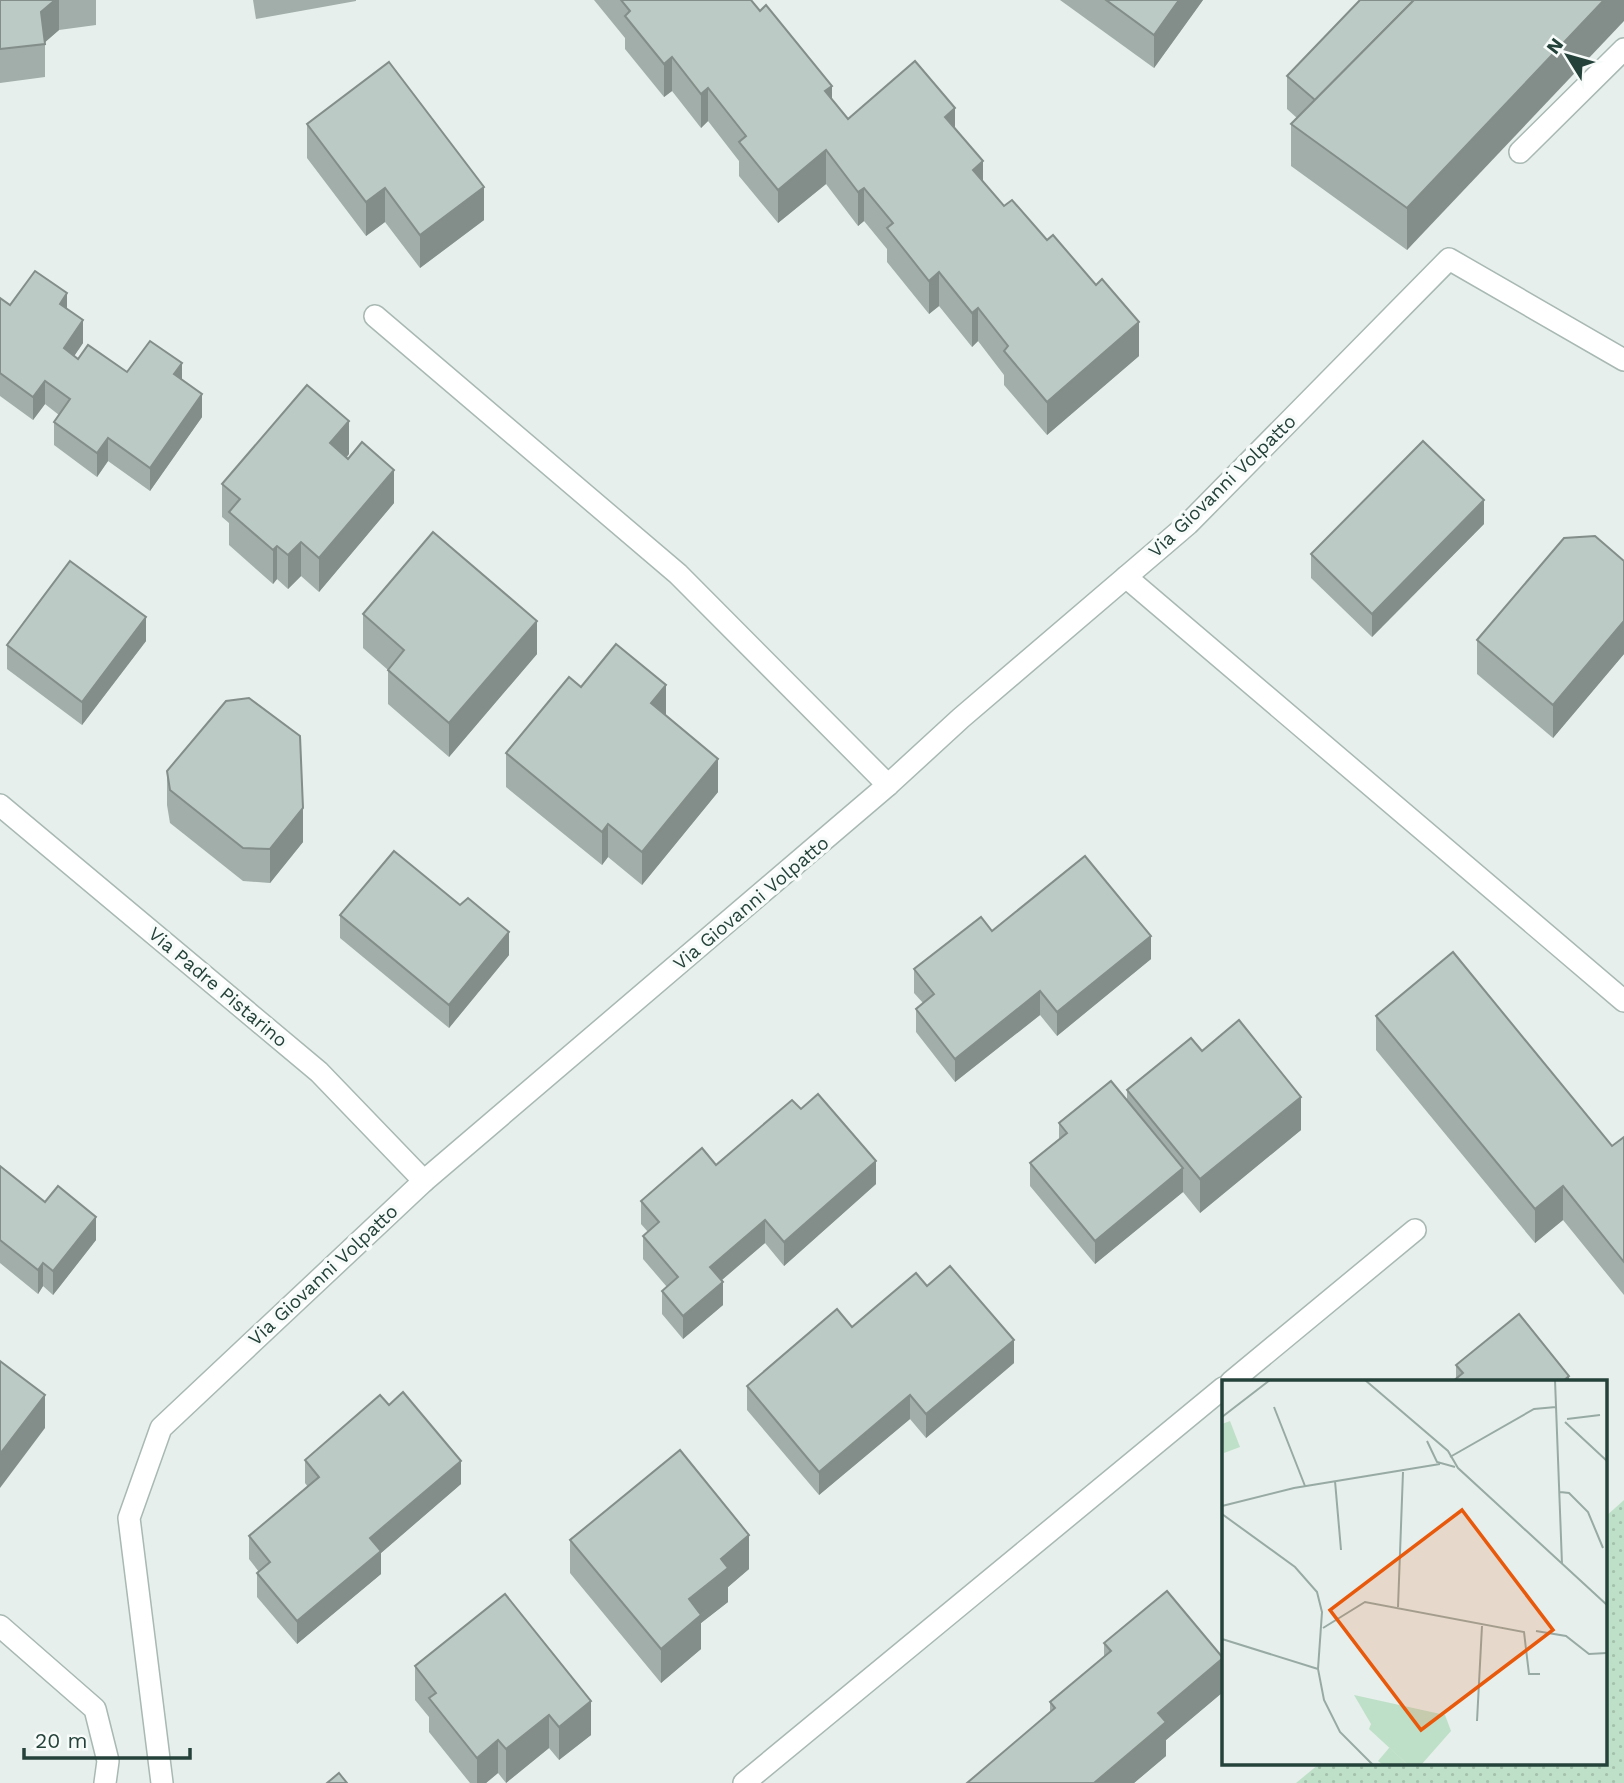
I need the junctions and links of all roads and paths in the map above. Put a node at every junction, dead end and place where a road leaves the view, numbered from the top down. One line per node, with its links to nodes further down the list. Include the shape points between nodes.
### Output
1 (1624, 49): 2 (street)
2 (1520, 152)
3 (375, 316): 6 (street, via 678,574)
4 (1624, 360): 5 (street, Via Giovanni Volpatto, via 1449,259 1188,524)
5 (1126, 577): 6 (street, Via Giovanni Volpatto); 8 (street)
6 (888, 785): 9 (street, Via Giovanni Volpatto)
7 (0, 805): 9 (street, Via Padre Pistarino, via 319,1072)
8 (1624, 1001)
9 (424, 1181): 15 (street, Via Giovanni Volpatto, via 160,1428 129,1518)
10 (1415, 1230): 11 (street)
11 (1233, 1380)
12 (1222, 1389): 16 (street)
13 (0, 1626): 14 (street, via 96,1709 108,1761)
14 (106, 1783)
15 (162, 1783)
16 (744, 1783)

